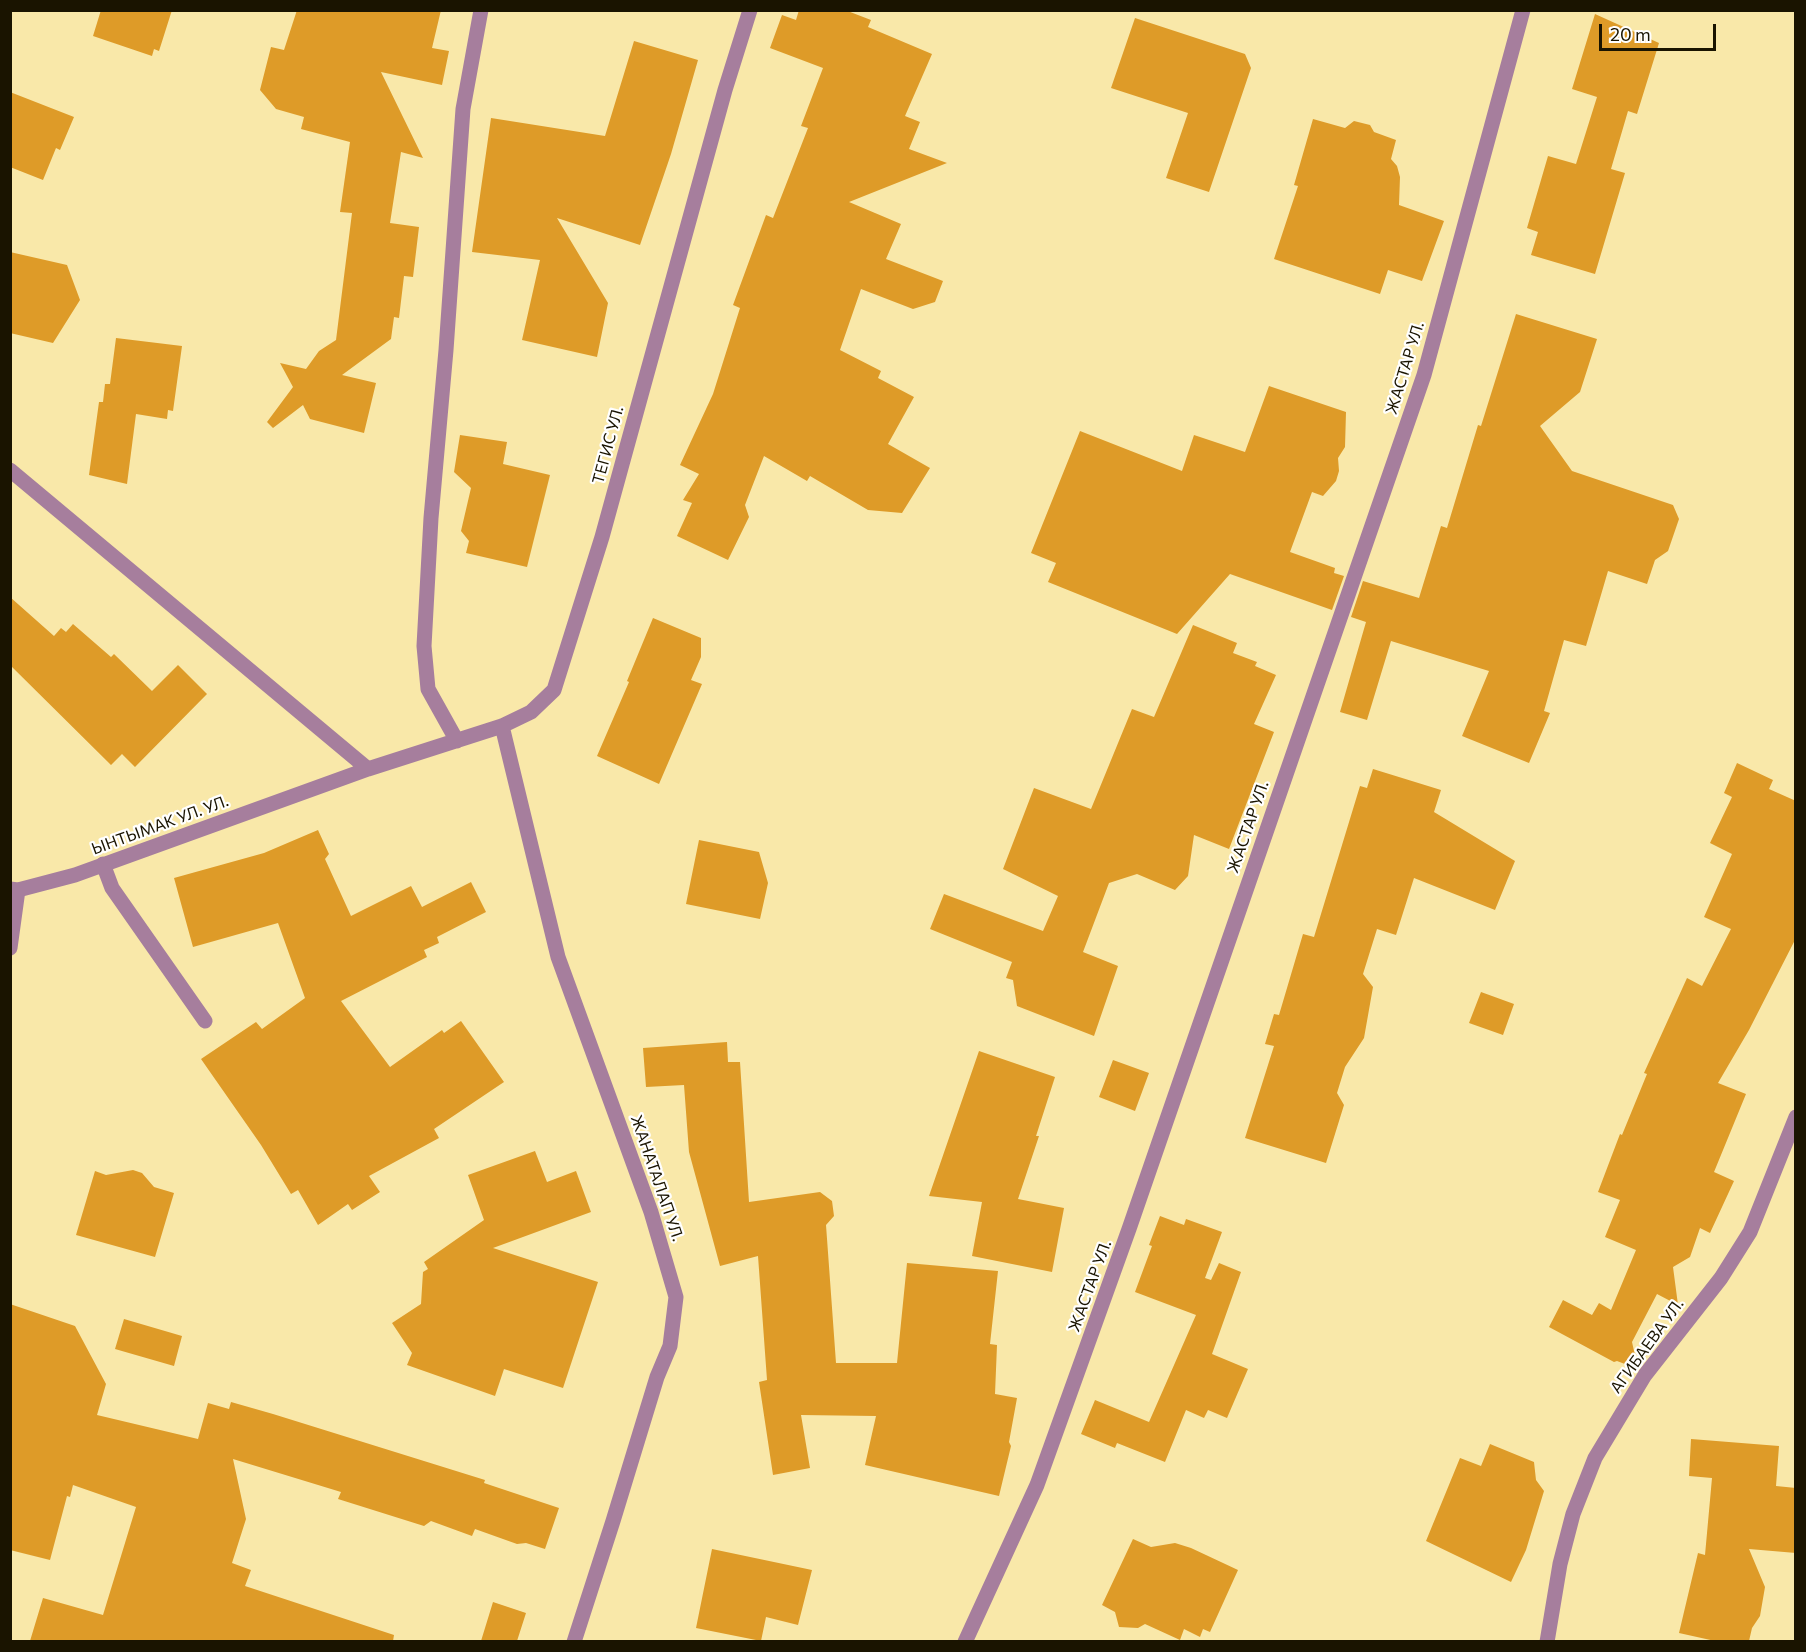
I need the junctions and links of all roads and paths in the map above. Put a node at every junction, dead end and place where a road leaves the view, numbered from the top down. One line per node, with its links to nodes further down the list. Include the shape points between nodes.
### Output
1 (482, 10): 6 (street, via 463,109 430,518 424,646 428,688)
2 (750, 10): 5 (street, ТЕГИС УЛ., via 602,537 554,690 531,712)
3 (1523, 10): 14 (street, ЖАСТАР УЛ., via 1424,375 1045,1463)
4 (10, 470): 7 (street)
5 (502, 726): 6 (street, ТЕГИС УЛ.); 13 (street, ЖАНАТАЛАП УЛ., via 558,957 651,1212 676,1297 670,1346)
6 (457, 741): 7 (street, ТЕГИС УЛ.)
7 (368, 769): 8 (street, ЫНТЫМАК УЛ. УЛ.)
8 (103, 864): 9 (street, ЫНТЫМАК УЛ. УЛ., via 75,875); 11 (street, via 112,888)
9 (14, 889): 10 (street, ЫНТЫМАК УЛ. УЛ.)
10 (10, 948)
11 (206, 1021)
12 (1796, 1117): 15 (street, АГИБАЕВА УЛ., via 1750,1232 1721,1278 1645,1375 1595,1458 1573,1514)
13 (574, 1641)
14 (965, 1641)
15 (1547, 1641)

